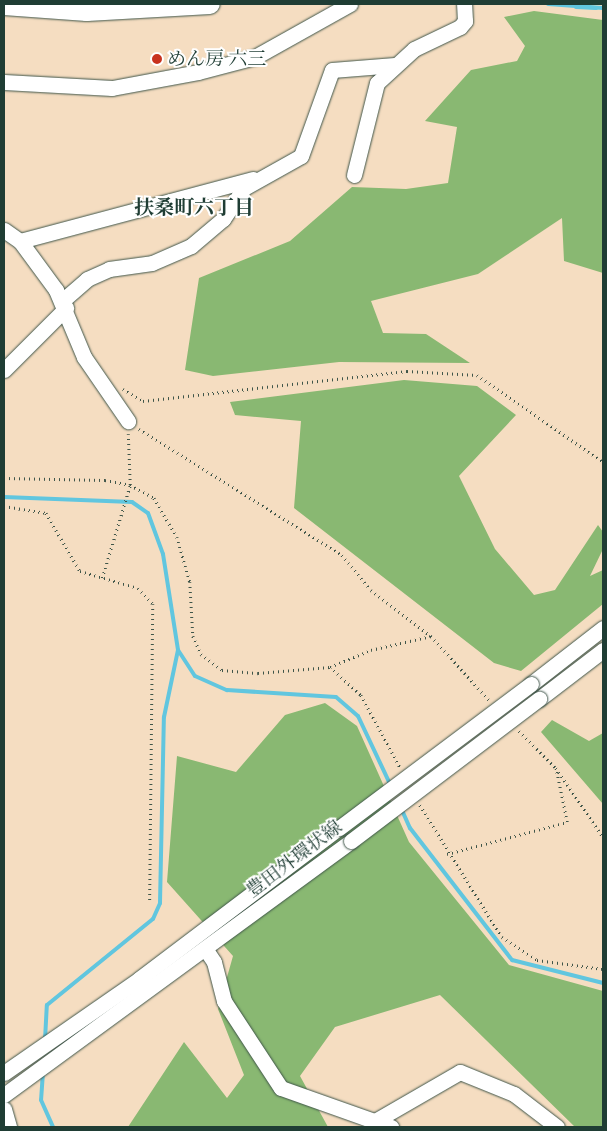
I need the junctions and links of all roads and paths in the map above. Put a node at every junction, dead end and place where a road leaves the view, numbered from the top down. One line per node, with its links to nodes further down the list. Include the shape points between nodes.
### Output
1 (210, 4): 5 (main road)
2 (350, 4): 7 (street, via 284,43 198,72 112,88)
3 (464, 4): 6 (street, via 465,21 460,27 414,49)
4 (4, 5): 5 (main road, via 87,11)
5 (181, 5)
6 (395, 65): 8 (street, via 332,70 301,156); 9 (street, via 377,83)
7 (4, 82)
8 (268, 175): 11 (street); 12 (street, via 244,188 223,219 192,246 152,263 109,269 87,279)
9 (354, 175)
10 (4, 230): 11 (street)
11 (20, 241): 12 (street)
12 (64, 304): 13 (street); 15 (street, via 84,357)
13 (4, 370)
14 (119, 385): 16 (path, via 143,401 406,370 477,375)
15 (128, 421): 18 (path); 22 (path, via 160,446 216,474 342,555 371,590)
16 (603, 462)
17 (4, 478): 18 (path)
18 (130, 485): 20 (path); 24 (path, via 154,498 177,537 190,582 193,636 201,654 222,670 258,673)
19 (4, 506): 20 (path, via 46,513 80,571)
20 (102, 578): 32 (path, via 138,588 146,594 155,614 149,710)
21 (603, 628): 35 (street, 豊田外環状線, bridge, via 190,940)
22 (431, 636): 24 (path, via 371,650); 25 (path)
23 (603, 650): 33 (street, 豊田外環状線, bridge)
24 (330, 667): 28 (path, via 361,695)
25 (496, 706)
26 (516, 727): 27 (path)
27 (556, 768): 30 (path); 31 (path, via 567,822)
28 (402, 771)
29 (416, 796): 31 (path)
30 (603, 837)
31 (447, 854): 34 (path, via 502,937 536,960)
32 (150, 903)
33 (206, 950): 36 (street, 豊田外環状線); 38 (street, via 224,1001 281,1088)
34 (603, 969)
35 (4, 1073)
36 (4, 1095)
37 (4, 1109): 39 (street)
38 (375, 1120): 40 (street); 41 (street, via 460,1072 514,1094)
39 (9, 1127)
40 (392, 1127)
41 (557, 1127)

